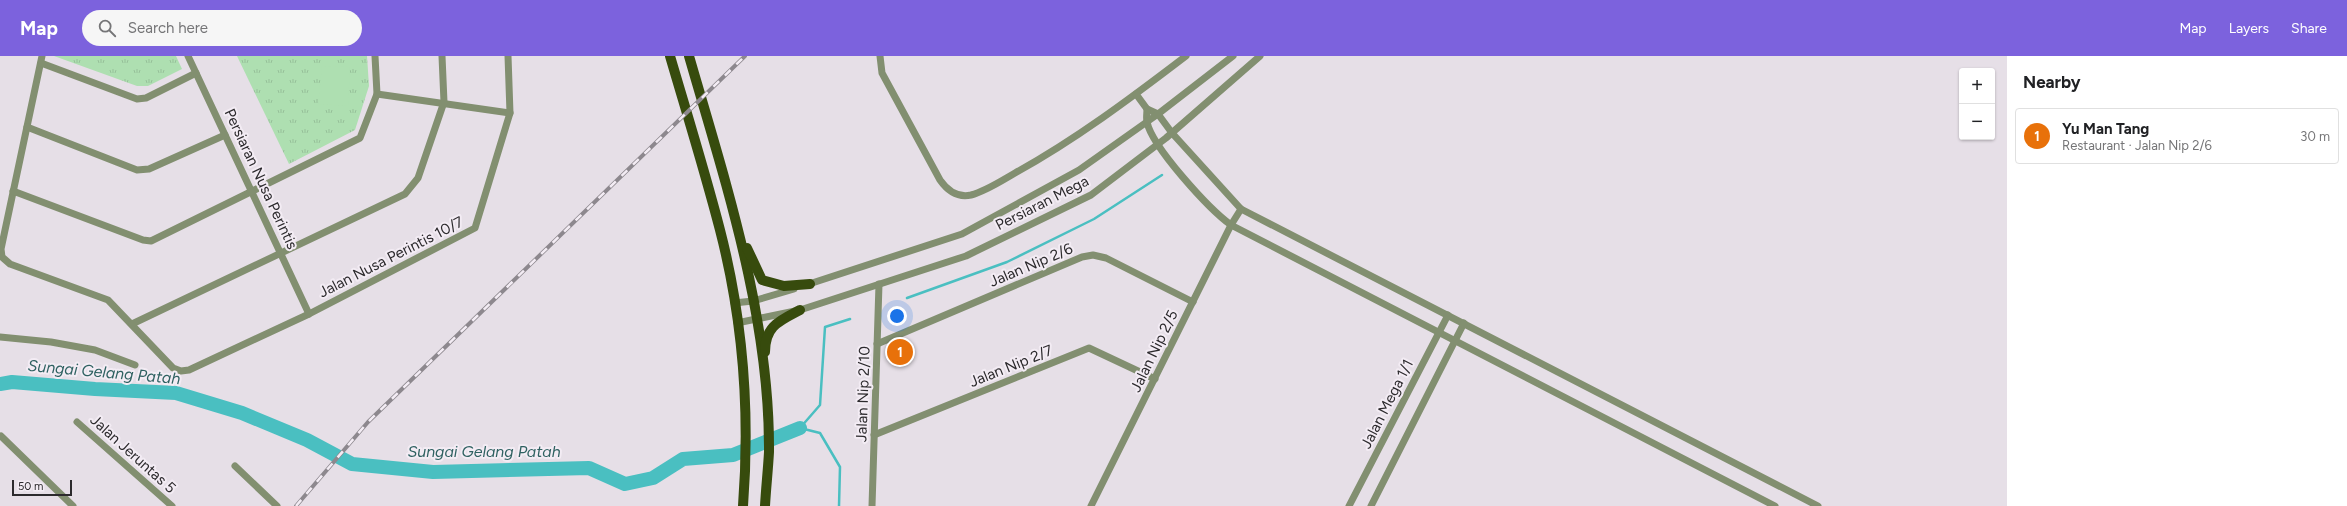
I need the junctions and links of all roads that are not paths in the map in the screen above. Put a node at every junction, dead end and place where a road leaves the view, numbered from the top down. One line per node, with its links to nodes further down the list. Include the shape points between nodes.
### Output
1 (188, 56): 12 (street, Persiaran Nusa Perintis)
2 (375, 56): 13 (street)
3 (442, 56): 15 (street)
4 (508, 56): 17 (street, Jalan Nusa Perintis 10/7)
5 (670, 56): 35 (main road, via 721,231)
6 (689, 56): 28 (main road)
7 (880, 56): 14 (street, via 882,73 940,180 952,193 960,195 970,195 984,190 1036,162)
8 (1186, 56): 14 (street)
9 (1233, 56): 18 (street, Persiaran Mega)
10 (1260, 56): 21 (street, Persiaran Mega)
11 (41, 59): 12 (street, via 137,99 146,98); 20 (street)
12 (196, 73): 22 (street, Persiaran Nusa Perintis)
13 (377, 94): 15 (street); 25 (street, via 360,138)
14 (1136, 94): 16 (street)
15 (444, 102): 17 (street); 30 (street, via 418,178 405,194)
16 (1147, 109): 18 (street); 19 (street)
17 (510, 113): 37 (street, Jalan Nusa Perintis 10/7, via 475,228)
18 (1158, 114): 19 (street, Persiaran Mega); 21 (street)
19 (1147, 122): 23 (street); 31 (street, Persiaran Mega, via 1079,170 962,234)
20 (27, 127): 22 (street, via 137,170 149,169); 24 (street)
21 (1172, 133): 23 (street, Persiaran Mega); 26 (street)
22 (225, 135): 25 (street, Persiaran Nusa Perintis)
23 (1158, 144): 27 (street, via 1214,212); 32 (street, Persiaran Mega, via 1091,195 966,256)
24 (13, 190): 25 (street, via 151,241); 29 (street)
25 (252, 192): 30 (street, Persiaran Nusa Perintis)
26 (1241, 209): 27 (street, Jalan Nip 2/5); 38 (street)
27 (1230, 225): 34 (street, Jalan Nip 2/5); 43 (street)
28 (738, 227): 31 (main road, via 762,280 784,286); 33 (main road)
29 (0, 249): 42 (street, Jalan Nusa Perintis 10/7, via 2,257 10,264 108,300)
30 (280, 252): 37 (street, Persiaran Nusa Perintis); 42 (street)
31 (810, 284): 33 (street, Persiaran Mega)
32 (879, 284): 36 (street, Persiaran Mega); 46 (street, Jalan Nip 2/10)
33 (753, 301): 35 (street, Persiaran Mega); 39 (main road)
34 (1193, 302): 46 (street, Jalan Nip 2/6, via 1106,258 1093,255 1082,257); 49 (street, Jalan Nip 2/5)
35 (734, 303): 40 (main road)
36 (800, 310): 39 (street, Persiaran Mega); 48 (main road, via 779,321 767,336)
37 (309, 314): 42 (street, Jalan Nusa Perintis 10/7, via 189,370 181,371 173,368)
38 (1448, 315): 41 (street); 43 (street, Jalan Mega 1/1)
39 (756, 319): 40 (street, Persiaran Mega); 48 (main road)
40 (737, 323): 57 (main road, via 744,381 747,459)
41 (1464, 323): 45 (street); 64 (street)
42 (132, 324)
43 (1438, 332): 45 (street); 61 (street, Jalan Mega 1/1)
44 (0, 337): 47 (street, via 95,350)
45 (1455, 340): 62 (street); 63 (street)
46 (877, 344): 51 (street, Jalan Nip 2/10)
47 (135, 365)
48 (765, 379): 58 (main road, via 769,452)
49 (1155, 379): 51 (street, Jalan Nip 2/7, via 1089,348); 60 (street, Jalan Nip 2/5)
50 (77, 422): 55 (street, Jalan Jeruntas 5)
51 (874, 435): 59 (street, Jalan Nip 2/10)
52 (1, 436): 54 (street)
53 (235, 466): 56 (street)
54 (73, 506)
55 (172, 506)
56 (277, 506)
57 (743, 506)
58 (765, 506)
59 (872, 506)
60 (1091, 506)
61 (1349, 506)
62 (1371, 506)
63 (1775, 506)
64 (1818, 506)

